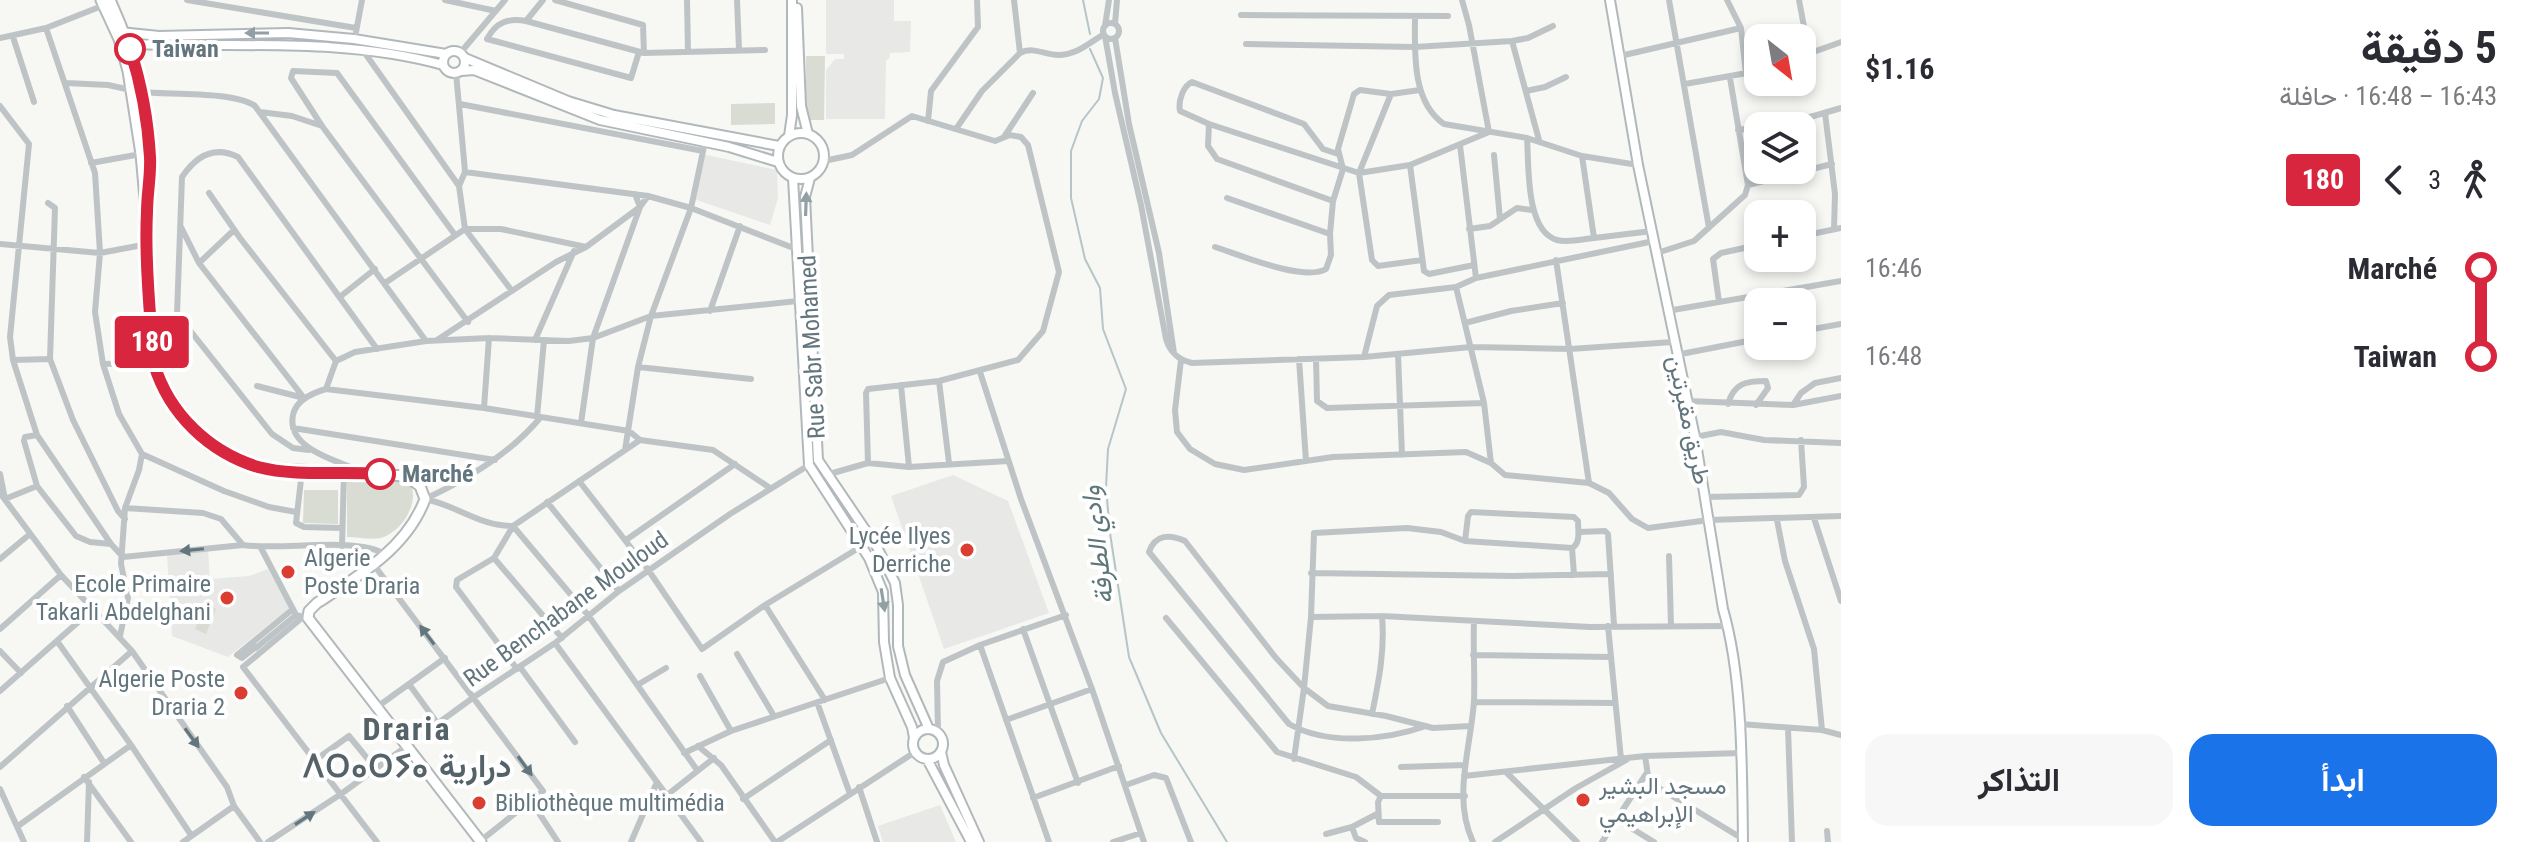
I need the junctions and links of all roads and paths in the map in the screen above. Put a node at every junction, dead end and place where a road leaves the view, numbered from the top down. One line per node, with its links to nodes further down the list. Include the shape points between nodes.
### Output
1 (187, 0): 20 (street)
2 (362, 0): 30 (street)
3 (445, 0): 21 (street)
4 (505, 0): 21 (street)
5 (543, 0): 25 (street)
6 (555, 0): 49 (street, via 643,25)
7 (687, 0): 50 (street)
8 (737, 0): 46 (street)
9 (795, 0): 82 (main road, via 801,106); 83 (main road)
10 (977, 0): 75 (street, via 978,27 931,91)
11 (1014, 0): 51 (street)
12 (1109, 0): 33 (street)
13 (1117, 0): 26 (street)
14 (1462, 0): 40 (street)
15 (1610, 0): 54 (main road, طريق مقبرتين)
16 (1669, 0): 41 (street)
17 (1727, 0): 31 (street)
18 (1799, 0): 27 (street)
19 (106, 2): 29 (street); 32 (main road)
20 (208, 2): 30 (street)
21 (496, 11): 53 (street)
22 (1241, 15): 23 (street)
23 (1415, 16): 24 (street); 44 (street)
24 (1448, 16)
25 (526, 21): 49 (street); 49 (street, via 507,20 487,39 631,78)
26 (1115, 24): 33 (street); 36 (street)
27 (1802, 24)
28 (1553, 26): 38 (street)
29 (46, 28): 34 (street); 61 (street)
30 (356, 28): 37 (street)
31 (1741, 28): 41 (street); 55 (street)
32 (120, 32): 37 (main road, one-way to 32, via 288,33); 43 (main road)
33 (1105, 32): 36 (street); 51 (street, via 1079,51); 182 (street, via 1166,339)
34 (13, 37): 35 (street); 68 (street)
35 (0, 38)
36 (1115, 38): 182 (street)
37 (354, 39): 52 (main road)
38 (1512, 41): 40 (street); 65 (street)
39 (1841, 42): 48 (street)
40 (1472, 43): 44 (street); 81 (street)
41 (1677, 43): 54 (street); 62 (street)
42 (1246, 44): 44 (street)
43 (125, 46): 45 (main road, via 286,44); 64 (main road)
44 (1415, 47): 63 (street)
45 (362, 49): 56 (main road); 108 (street)
46 (739, 49): 47 (street); 50 (street)
47 (765, 50)
48 (1816, 51)
49 (642, 52): 50 (street)
50 (688, 52)
51 (1020, 53): 78 (street, via 982,91)
52 (446, 54): 53 (main road, via 454,50); 56 (main road)
53 (463, 55): 57 (main road, via 465,65); 89 (main road, via 614,115)
54 (1620, 56): 101 (main road, طريق مقبرتين)
55 (1744, 56)
56 (443, 65): 57 (main road)
57 (459, 72): 69 (street); 91 (main road, via 474,70 600,120)
58 (1744, 74): 60 (street)
59 (1566, 77): 65 (street)
60 (1730, 78): 62 (street); 80 (street)
61 (66, 83): 64 (street); 98 (street)
62 (1685, 84): 123 (street)
63 (1420, 90): 67 (street); 81 (street, via 1444,124)
64 (135, 91): 72 (street, via 232,97 248,101); 92 (main road); 118 (main road, via 150,157)
65 (1526, 91): 86 (street)
66 (1033, 93): 84 (street)
67 (1391, 94): 93 (street, via 1354,94); 104 (street)
68 (34, 102)
69 (460, 104): 91 (street); 103 (street)
70 (0, 106): 136 (street, via 29,144)
71 (1841, 108): 73 (street)
72 (260, 112): 77 (street); 151 (street)
73 (1825, 113): 74 (street); 90 (street)
74 (1816, 115)
75 (928, 121): 78 (street); 96 (street, via 912,116 852,155)
76 (1209, 124): 93 (street, via 1180,111 1192,82 1304,124 1323,149); 102 (street); 114 (street, via 1208,146 1217,159)
77 (322, 126): 131 (street, via 291,78 293,71 337,73); 145 (street)
78 (956, 129): 84 (street, via 995,141)
79 (1744, 129): 80 (street)
80 (1738, 130): 107 (street)
81 (1489, 132): 85 (street); 88 (street)
82 (808, 134): 83 (main road); 96 (main road, via 822,146)
83 (789, 136): 89 (main road)
84 (1004, 138): 195 (street, via 1021,137 1028,145 1059,272 1043,331 1018,360)
85 (1527, 138): 86 (street); 119 (street)
86 (1539, 140): 95 (street)
87 (1841, 142): 90 (street)
88 (1460, 145): 100 (street); 126 (street)
89 (779, 146): 97 (main road)
90 (1830, 146): 99 (street)
91 (704, 147): 97 (main road); 117 (street)
92 (141, 154): 98 (street); 118 (main road)
93 (1338, 154): 102 (street)
94 (1494, 155): 120 (street)
95 (1582, 156): 101 (street); 132 (street)
96 (824, 161): 106 (main road)
97 (778, 162): 105 (main road)
98 (91, 163): 143 (street)
99 (1832, 164): 107 (street); 110 (street)
100 (1410, 165): 104 (street); 146 (street)
101 (1638, 165): 128 (main road, طريق مقبرتين)
102 (1343, 169): 104 (street); 114 (street)
103 (465, 172): 108 (street); 111 (street)
104 (1359, 173): 146 (street, via 1373,263)
105 (793, 178): 106 (main road); 141 (main road)
106 (810, 178): 237 (main road, Rue Sabr Mohamed, one-way to 106, via 818,460 815,416 805,197)
107 (1748, 185): 123 (street, via 1745,195)
108 (459, 186): 125 (street)
109 (209, 193): 127 (street)
110 (1838, 193): 124 (street)
111 (635, 194): 112 (street); 116 (street)
112 (648, 196): 116 (street); 117 (street)
113 (1227, 198): 130 (street)
114 (1333, 201): 130 (street)
115 (48, 203): 139 (street, via 55,208)
116 (640, 207): 137 (street); 172 (street)
117 (691, 208): 121 (street); 164 (street)
118 (146, 210): 135 (main road)
119 (1532, 210): 120 (street, via 1517,208); 132 (street, via 1551,238)
120 (1500, 219): 126 (street)
121 (740, 226): 141 (street); 162 (street)
122 (181, 227): 149 (street); 158 (street, via 182,177 208,152 229,153 238,157); 220 (street, via 177,314 272,434 293,448)
123 (1709, 228): 144 (street, via 1689,243)
124 (1838, 228): 129 (street)
125 (465, 229): 131 (street); 137 (street, via 501,229); 157 (street)
126 (1469, 229): 150 (street)
127 (234, 230): 149 (street); 191 (street)
128 (1652, 231): 132 (street); 133 (main road, طريق مقبرتين)
129 (1816, 233)
130 (1330, 234): 138 (street, via 1330,264 1320,273 1284,269)
131 (455, 235): 145 (street)
132 (1594, 238)
133 (1654, 241): 144 (main road, طريق مقبرتين); 147 (street)
134 (0, 244): 136 (street)
135 (148, 244): 143 (street); 192 (main road)
136 (18, 246): 139 (street); 170 (street)
137 (583, 246): 142 (street)
138 (1215, 247)
139 (53, 248): 143 (street); 186 (street)
140 (1744, 248): 160 (street, via 1713,259)
141 (796, 249): 159 (main road)
142 (573, 252): 148 (street); 153 (street)
143 (100, 253): 193 (street, via 95,312)
144 (1657, 253): 163 (main road, طريق مقبرتين)
145 (419, 259): 155 (street); 165 (street)
146 (1422, 260): 150 (street, via 1429,274)
147 (1556, 260): 152 (street); 161 (street)
148 (556, 262): 153 (street); 157 (street)
149 (199, 263): 203 (street)
150 (1474, 265): 152 (street)
151 (375, 269): 155 (street); 158 (street)
152 (1476, 278): 156 (street)
153 (561, 280): 174 (street)
154 (1841, 281): 160 (street)
155 (385, 283): 176 (street)
156 (1456, 287): 166 (street); 185 (street, via 1382,300)
157 (512, 291): 165 (street)
158 (341, 296): 180 (street)
159 (798, 301): 162 (street); 231 (main road)
160 (1719, 302): 163 (street)
161 (1563, 303): 166 (street); 181 (street)
162 (710, 311): 164 (street)
163 (1667, 311): 177 (main road, طريق مقبرتين)
164 (651, 316): 172 (street); 194 (street)
165 (468, 322): 173 (street)
166 (1465, 323): 179 (street)
167 (1841, 324): 168 (street)
168 (1816, 328)
169 (0, 336): 170 (street)
170 (10, 337): 189 (street)
171 (489, 338): 173 (street); 174 (street); 210 (street)
172 (593, 338): 175 (street); 212 (street)
173 (436, 340): 176 (street)
174 (535, 340): 175 (street)
175 (544, 340): 211 (street)
176 (426, 341): 180 (street)
177 (1673, 342): 181 (street); 184 (main road, طريق مقبرتين)
178 (1744, 342): 184 (street)
179 (1471, 347): 181 (street); 183 (street); 205 (street)
180 (377, 349): 191 (street)
181 (1570, 349): 239 (street)
182 (1174, 353): 190 (street)
183 (1398, 354): 185 (street); 207 (street)
184 (1676, 355): 204 (main road, طريق مقبرتين)
185 (1364, 357): 188 (street)
186 (50, 359): 189 (street); 250 (street, via 73,420)
187 (1299, 359): 188 (street); 190 (street); 226 (street)
188 (1316, 359): 207 (street, via 1320,405)
189 (13, 360): 215 (street)
190 (1181, 360): 226 (street, via 1177,432 1190,449 1215,464 1244,470)
191 (336, 361): 201 (street)
192 (154, 363): 193 (street); 233 (main road, via 188,423 210,446 262,468)
193 (103, 364): 222 (street, via 119,414)
194 (638, 367): 197 (street); 214 (street)
195 (980, 372): 198 (street); 225 (street)
196 (1841, 378): 209 (street, via 1815,383)
197 (751, 379)
198 (939, 381): 199 (street); 228 (street)
199 (901, 385): 227 (street, via 872,387 866,393); 232 (street)
200 (257, 386): 203 (street)
201 (326, 389): 203 (street); 210 (street)
202 (1841, 396): 209 (street)
203 (304, 398): 213 (street, via 294,408)
204 (1687, 401): 206 (street); 216 (main road, طريق مقبرتين)
205 (1484, 403): 207 (street); 229 (street)
206 (1728, 404): 208 (street); 208 (street, via 1738,384 1766,381 1768,388)
207 (1400, 405): 223 (street)
208 (1756, 405): 209 (street)
209 (1793, 405)
210 (484, 408): 211 (street)
211 (538, 417): 212 (street); 224 (street, via 522,439)
212 (581, 423): 214 (street)
213 (293, 428): 220 (street); 224 (street)
214 (629, 431): 217 (street); 221 (street)
215 (37, 435): 240 (street, via 24,441); 259 (street)
216 (1695, 437): 218 (street, via 1721,432); 243 (main road, طريق مقبرتين)
217 (640, 440): 221 (street); 230 (street, via 713,450)
218 (1801, 440): 219 (street); 243 (street, via 1804,487 1799,495)
219 (1841, 443)
220 (313, 450): 235 (street)
221 (625, 450): 238 (street)
222 (142, 454): 246 (street); 247 (street, via 224,491)
223 (1402, 455): 226 (street); 229 (street, via 1466,452)
224 (495, 460): 244 (street)
225 (1008, 461): 228 (street); 282 (street)
226 (1306, 461)
227 (868, 463): 232 (street); 237 (street)
228 (949, 463): 232 (street)
229 (1491, 463): 239 (street, via 1505,475)
230 (735, 464): 241 (street); 257 (street)
231 (809, 465): 241 (street, Rue Benchabane Mouloud); 262 (main road)
232 (909, 467)
233 (302, 471): 234 (main road); 247 (street)
234 (344, 473): 235 (main road); 254 (street)
235 (364, 473): 244 (main road, via 406,476 420,486)
236 (0, 474): 242 (street)
237 (826, 475): 330 (main road, Rue Sabr Mohamed, via 877,547 895,583 905,675)
238 (579, 481): 245 (street); 257 (street)
239 (1589, 483): 251 (street, via 1609,493 1641,526)
240 (37, 486): 242 (street); 259 (street, via 76,536)
241 (770, 488): 271 (street, Rue Benchabane Mouloud)
242 (3, 496): 256 (street)
243 (1705, 497): 251 (main road, طريق مقبرتين)
244 (425, 499): 253 (street, via 496,526); 265 (main road, via 418,520)
245 (547, 502): 253 (street); 276 (street)
246 (125, 508): 250 (street); 260 (street, via 203,513 221,519)
247 (296, 512): 254 (street, via 298,525)
248 (1841, 516): 249 (street)
249 (1814, 518): 252 (street); 277 (street)
250 (125, 519): 267 (street)
251 (1709, 520): 252 (street); 289 (main road, طريق مقبرتين)
252 (1777, 520): 332 (street, via 1814,649)
253 (513, 526): 268 (street); 281 (street)
254 (342, 528): 261 (street)
255 (1579, 532): 258 (street, via 1574,517 1471,512); 264 (street); 273 (street, via 1608,534)
256 (30, 534): 269 (street); 274 (street)
257 (626, 540): 271 (street)
258 (1465, 541): 264 (street); 272 (street, via 1407,528 1317,531)
259 (111, 544): 267 (street)
260 (243, 545): 263 (street); 267 (street, one-way to 267)
261 (342, 546): 263 (street); 265 (street)
262 (862, 546): 278 (street); 308 (main road, one-way to 308, via 883,592)
263 (261, 548): 280 (street)
264 (1572, 548): 275 (street)
265 (385, 554): 270 (main road)
266 (1669, 556): 288 (street)
267 (123, 557): 292 (street, via 128,598)
268 (494, 558): 293 (street); 304 (street, via 455,583)
269 (0, 559)
270 (374, 565): 280 (main road); 303 (street, one-way to 270)
271 (649, 571): 276 (street, Rue Benchabane Mouloud); 278 (street, via 702,649)
272 (1311, 573): 275 (street); 284 (street)
273 (1611, 574): 275 (street); 287 (street)
274 (61, 575): 279 (street); 290 (street)
275 (1574, 575)
276 (619, 591): 281 (street, Rue Benchabane Mouloud)
277 (1841, 601)
278 (765, 605): 316 (street)
279 (93, 609): 292 (street); 294 (street)
280 (300, 615): 296 (street); 296 (street, via 237,655 242,658); 300 (street); 321 (main road)
281 (588, 615): 293 (street, Rue Benchabane Mouloud); 310 (street)
282 (1066, 615): 291 (street); 313 (street)
283 (1382, 616): 284 (street); 286 (street); 322 (street, via 1382,668)
284 (1311, 617): 312 (street)
285 (1166, 618): 349 (street, via 1277,752)
286 (1474, 621): 287 (street); 301 (street)
287 (1611, 625): 288 (street); 302 (street)
288 (1671, 625): 289 (street)
289 (1728, 626): 326 (main road, طريق مقبرتين)
290 (0, 629)
291 (1023, 629): 295 (street); 319 (street)
292 (120, 636): 298 (street)
293 (558, 640): 304 (street, Rue Benchabane Mouloud); 363 (street)
294 (57, 641): 306 (street); 311 (street)
295 (980, 645): 324 (street); 330 (street, via 948,658 940,667 939,714)
296 (256, 647): 300 (street)
297 (0, 651): 306 (street)
298 (132, 651): 311 (street); 376 (street, one-way to 376, via 227,787)
299 (737, 654): 323 (street)
300 (254, 655): 351 (street, via 243,666)
301 (1473, 655): 302 (street); 317 (street)
302 (1610, 657): 318 (street)
303 (445, 658): 309 (street); 315 (street)
304 (518, 668): 315 (street, Rue Benchabane Mouloud); 337 (street)
305 (666, 668): 310 (street)
306 (21, 673): 314 (street)
307 (700, 676): 333 (street)
308 (890, 678): 316 (street); 335 (main road)
309 (409, 684): 321 (street); 325 (street)
310 (639, 684): 343 (street)
311 (88, 687): 320 (street); 338 (street)
312 (1304, 688): 322 (street, via 1328,706); 331 (street); 331 (street, via 1185,541 1174,535 1152,543 1149,552)
313 (1092, 689): 319 (street); 354 (street)
314 (0, 691)
315 (474, 697): 325 (street, Rue Benchabane Mouloud); 375 (street, one-way to 375, via 543,791)
316 (821, 701): 323 (street); 336 (street)
317 (1474, 702): 318 (street); 328 (street)
318 (1615, 703): 350 (street)
319 (1049, 705): 324 (street); 364 (street)
320 (67, 706): 352 (street); 355 (street)
321 (377, 707): 339 (main road)
322 (1372, 714): 327 (street)
323 (774, 716): 333 (street)
324 (1006, 720): 373 (street)
325 (438, 724): 339 (street, Rue Benchabane Mouloud)
326 (1740, 724): 329 (street); 344 (main road, طريق مقبرتين)
327 (1426, 726): 328 (street); 331 (street, via 1405,734 1341,739)
328 (1470, 726): 353 (street)
329 (1788, 728): 332 (street); 413 (street)
330 (933, 730): 335 (main road, via 920,731); 342 (main road, via 943,742)
331 (1298, 730): 349 (street)
332 (1822, 730): 334 (street)
333 (731, 731): 340 (street)
334 (1841, 735)
335 (914, 738): 341 (main road)
336 (831, 740): 369 (street); 374 (street)
337 (575, 742)
338 (131, 745): 352 (street); 386 (street)
339 (408, 746): 357 (street, Rue Benchabane Mouloud); 396 (main road)
340 (698, 746): 343 (street); 346 (street)
341 (915, 752): 348 (main road); 366 (street)
342 (941, 752): 348 (main road); 403 (main road)
343 (684, 753): 358 (street)
344 (1741, 753): 345 (street); 387 (main road, طريق مقبرتين)
345 (1645, 756): 347 (street); 360 (street)
346 (714, 758): 358 (street); 374 (street)
347 (1630, 758): 350 (street); 377 (street)
348 (927, 759): 402 (main road)
349 (1294, 759): 371 (street, via 1356,777)
350 (1621, 759): 359 (street)
351 (314, 761): 357 (street, via 349,736); 368 (street)
352 (104, 763): 362 (street)
353 (1465, 765): 356 (street); 361 (street)
354 (1119, 766): 364 (street); 365 (street)
355 (0, 767)
356 (1401, 767)
357 (376, 769): 368 (street, Rue Benchabane Mouloud)
358 (697, 770): 370 (street)
359 (1506, 772): 361 (street); 377 (street)
360 (1646, 774): 379 (street); 387 (street, via 1649,782)
361 (1464, 776): 372 (street)
362 (86, 779): 381 (street); 390 (street); 391 (street)
363 (657, 782): 370 (street); 398 (street)
364 (1078, 783): 373 (street)
365 (1126, 785): 384 (street); 407 (street, via 1154,775 1166,778)
366 (859, 787): 369 (street); 401 (street)
367 (0, 789): 381 (street)
368 (341, 794): 394 (street, Rue Benchabane Mouloud, one-way to 368); 395 (street)
369 (850, 794): 400 (street)
370 (667, 795): 399 (street)
371 (1381, 796): 372 (street); 378 (street)
372 (1465, 796): 388 (street)
373 (1033, 798): 404 (street)
374 (743, 799): 400 (street)
375 (531, 801): 396 (street); 397 (street)
376 (234, 806): 386 (street); 393 (street)
377 (1544, 809): 409 (street); 410 (street)
378 (1377, 814): 380 (street, via 1384,824); 382 (street)
379 (1618, 820): 411 (street); 412 (street)
380 (1438, 822)
381 (18, 826): 389 (street)
382 (1352, 827): 385 (street); 408 (street, via 1356,838)
383 (1827, 831): 414 (street)
384 (1141, 833): 405 (street); 406 (street)
385 (1326, 834)
386 (191, 835): 392 (street)
387 (1743, 840)
388 (1469, 841)
389 (24, 842)
390 (87, 842)
391 (131, 842)
392 (183, 842)
393 (260, 842)
394 (268, 842)
395 (377, 842)
396 (480, 842)
397 (558, 842)
398 (631, 842)
399 (701, 842)
400 (776, 842)
401 (877, 842)
402 (971, 842)
403 (979, 842)
404 (1049, 842)
405 (1113, 842)
406 (1144, 842)
407 (1191, 842)
408 (1365, 842)
409 (1495, 842)
410 (1577, 842)
411 (1602, 842)
412 (1654, 842)
413 (1792, 842)
414 (1828, 842)

